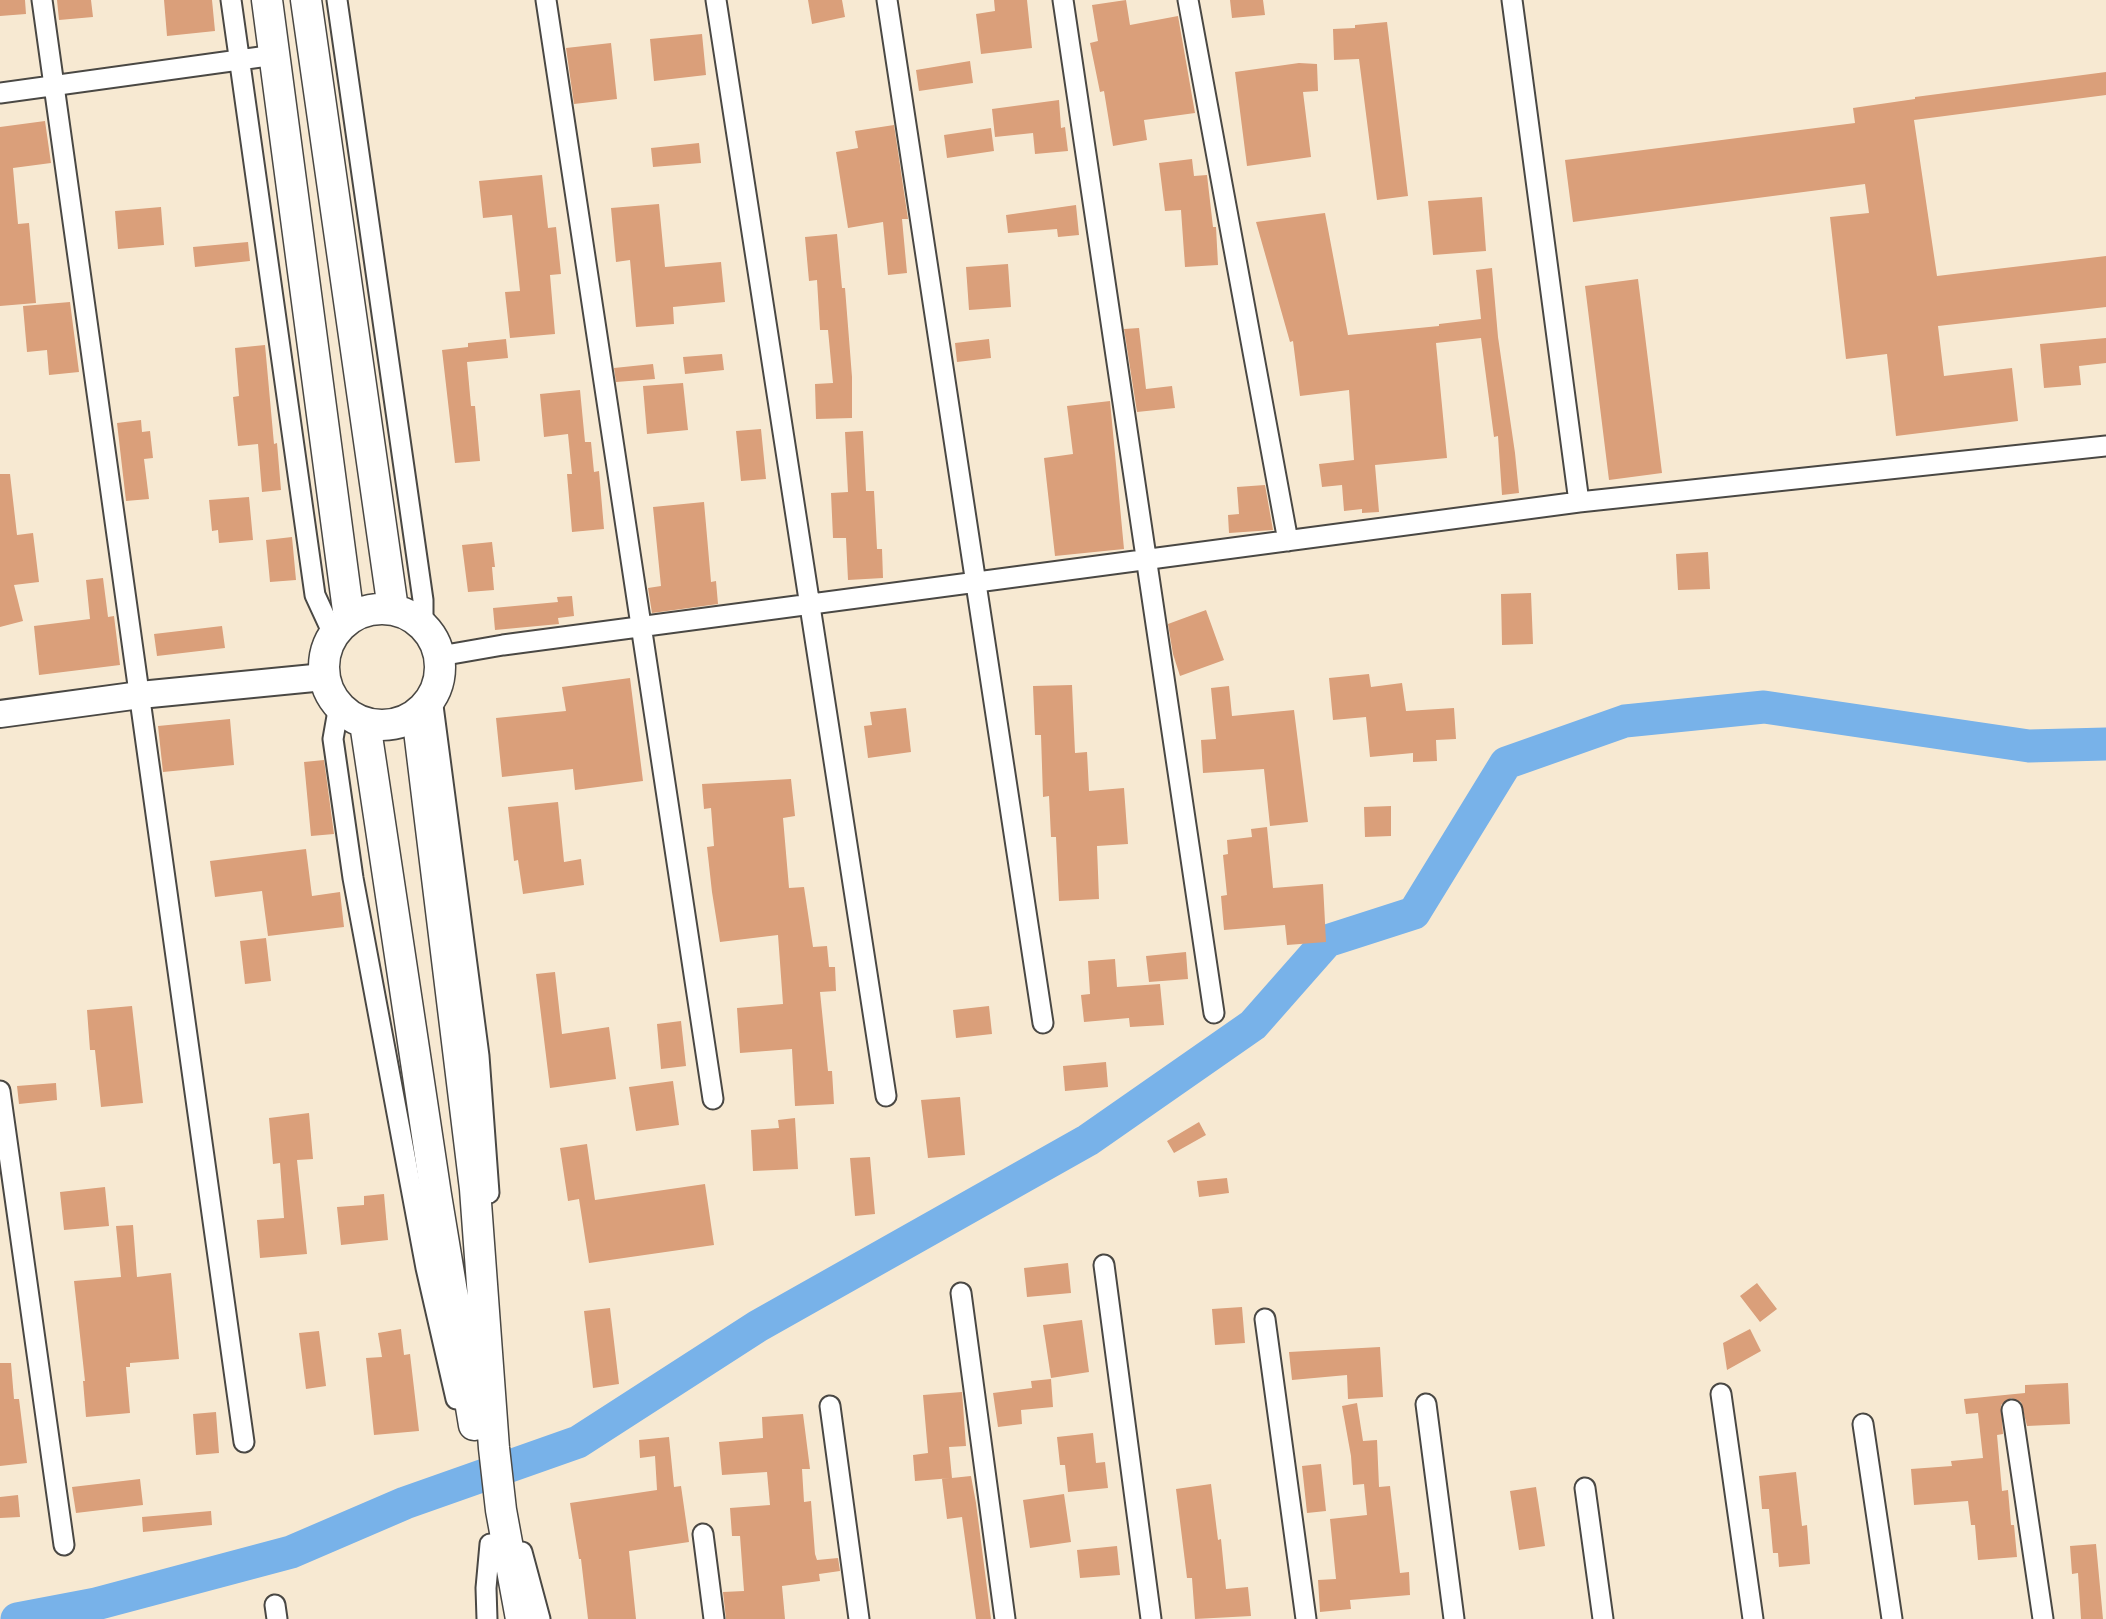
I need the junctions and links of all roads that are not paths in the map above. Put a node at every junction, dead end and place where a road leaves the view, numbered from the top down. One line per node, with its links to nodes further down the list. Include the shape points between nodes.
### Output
1 (42, 0): 14 (street)
2 (231, 0): 13 (street)
3 (267, 0): 12 (main road)
4 (306, 0): 22 (main road)
5 (337, 0): 23 (street)
6 (546, 0): 25 (street)
7 (716, 0): 21 (street)
8 (887, 0): 20 (street)
9 (1063, 0): 19 (street)
10 (1188, 0): 18 (street)
11 (1512, 0): 17 (street)
12 (275, 55): 13 (street); 24 (main road)
13 (240, 60): 14 (street); 24 (street, via 315,596)
14 (54, 85): 15 (street); 28 (street)
15 (0, 93)
16 (2106, 446): 17 (street)
17 (1579, 502): 18 (street)
18 (1288, 541): 19 (street)
19 (1146, 560): 20 (street); 33 (street)
20 (975, 582): 21 (street); 34 (street)
21 (809, 604): 25 (street); 36 (street)
22 (393, 609): 23 (main road); 24 (main road, via 370,609)
23 (424, 625): 26 (main road)
24 (341, 626): 27 (main road, via 325,654)
25 (642, 627): 26 (street); 37 (street)
26 (440, 656): 30 (main road, via 440,678)
27 (324, 677): 28 (main road); 29 (main road)
28 (140, 695): 31 (main road); 47 (street)
29 (339, 705): 32 (main road); 42 (street, via 333,739 353,878 426,1268 456,1399)
30 (425, 706): 32 (main road, via 392,725); 42 (main road, via 475,1189)
31 (0, 714)
32 (365, 723): 42 (main road, via 434,1181)
33 (1214, 1013)
34 (1043, 1023)
35 (0, 1091): 51 (street)
36 (886, 1096)
37 (713, 1099)
38 (1104, 1265): 59 (street)
39 (961, 1293): 58 (street)
40 (1265, 1319): 60 (street)
41 (1721, 1394): 63 (street)
42 (481, 1402): 50 (main road)
43 (1426, 1404): 61 (street)
44 (830, 1406): 57 (street)
45 (2012, 1410): 65 (street)
46 (1863, 1424): 64 (street)
47 (244, 1442)
48 (1585, 1488): 62 (street)
49 (703, 1534): 56 (street)
50 (499, 1544): 52 (street, via 486,1588); 53 (main road); 54 (main road); 55 (street, via 521,1547)
51 (64, 1545)
52 (487, 1619)
53 (502, 1619)
54 (521, 1619)
55 (540, 1619)
56 (714, 1619)
57 (859, 1619)
58 (1005, 1619)
59 (1151, 1619)
60 (1306, 1619)
61 (1454, 1619)
62 (1603, 1619)
63 (1753, 1619)
64 (1892, 1619)
65 (2043, 1619)

